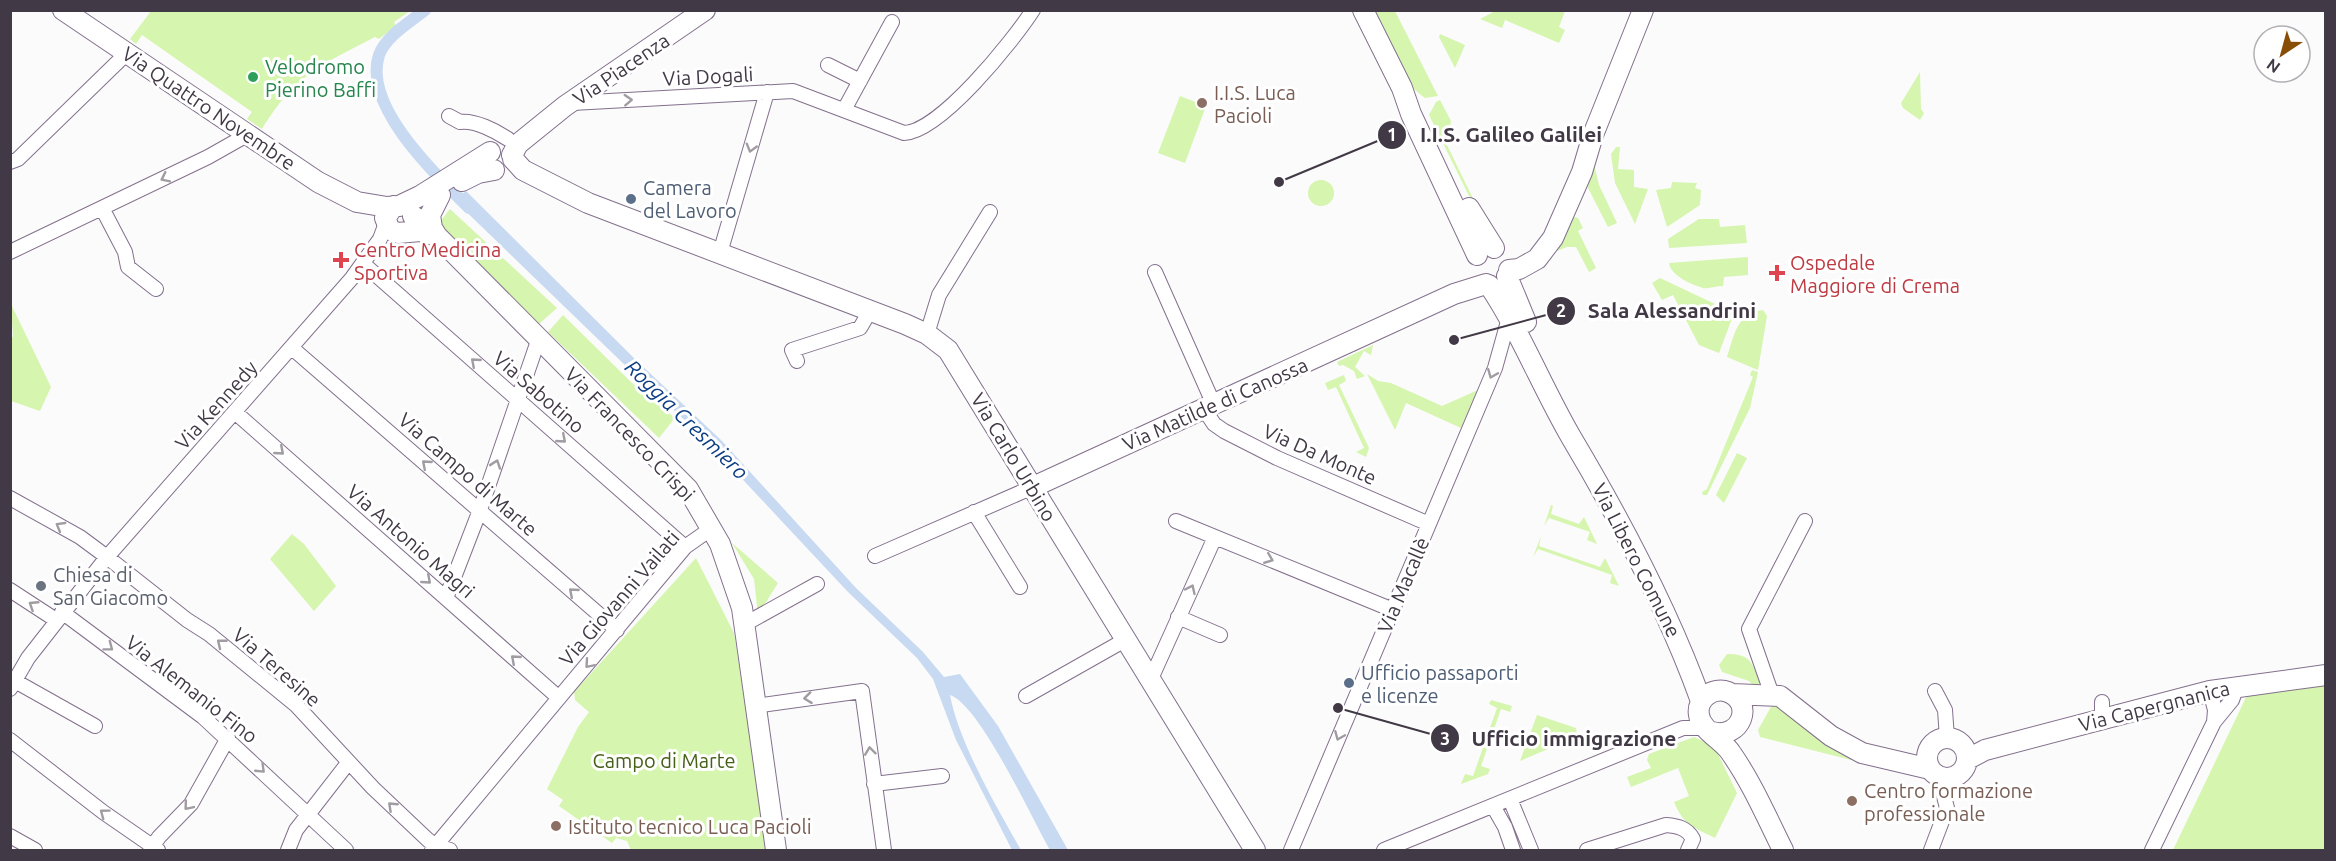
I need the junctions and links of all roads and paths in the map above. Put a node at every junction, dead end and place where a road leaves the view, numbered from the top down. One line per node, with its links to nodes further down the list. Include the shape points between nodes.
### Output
1 (63, 10): 7 (street, Via Quattro Novembre)
2 (705, 10): 11 (street, Via Piacenza)
3 (1033, 10): 12 (street, Via Dogali, via 957,103 916,133 904,133)
4 (1363, 10): 25 (street, Via Libero Comune, via 1411,114)
5 (1643, 10): 25 (street, via 1553,238 1537,259 1519,269)
6 (892, 22): 9 (street)
7 (127, 53): 14 (street, Via Quattro Novembre); 16 (street, via 18,159)
8 (828, 65): 9 (street)
9 (860, 81): 12 (street)
10 (767, 92): 11 (street, Via Dogali, one-way to 10); 12 (street, Via Dogali, via 793,91); 23 (street, one-way to 23)
11 (568, 104): 15 (street, Via Piacenza)
12 (844, 110)
13 (449, 116): 15 (street, via 498,133)
14 (247, 135): 18 (street, one-way to 18); 20 (street, Via Quattro Novembre, via 318,182)
15 (502, 157): 17 (street); 23 (street, Via Carlo Urbino, via 588,204)
16 (10, 162)
17 (436, 192): 20 (street); 21 (street, via 430,215)
18 (102, 208): 22 (street); 28 (street, via 125,252 128,267)
19 (990, 212): 31 (street, via 939,295)
20 (399, 219): 21 (street, via 426,232); 24 (street, Via Kennedy); 27 (street, Via Kennedy)
21 (435, 232): 32 (street, Via Francesco Crispi)
22 (10, 252)
23 (720, 254): 29 (street, Via Carlo Urbino)
24 (367, 267): 27 (street, Via Kennedy); 35 (street, Via Sabotino, one-way to 24)
25 (1493, 269): 30 (street, Via Libero Comune); 36 (street, Via Matilde di Canossa, via 1455,294); 38 (street, Via Libero Comune, via 1517,304 1581,433)
26 (1155, 272): 36 (street, Via Da Monte)
27 (352, 278): 33 (street, Via Kennedy)
28 (156, 289)
29 (870, 311): 31 (street, Via Carlo Urbino); 34 (street, via 860,328 792,350)
30 (1509, 318): 38 (street, Via Libero Comune); 45 (street, Via Macallè, one-way to 45, via 1495,368)
31 (927, 334): 39 (street, Via Carlo Urbino, via 948,350)
32 (538, 338): 35 (street); 46 (street, Via Francesco Crispi, via 688,489)
33 (292, 348): 37 (street, Via Kennedy); 41 (street, Via Campo di Marte, one-way to 33)
34 (797, 361)
35 (518, 400): 41 (street, one-way to 35); 48 (street, Via Sabotino, one-way to 48)
36 (1209, 407): 39 (street, Via Matilde di Canossa); 45 (street, Via Da Monte, via 1214,424 1224,432)
37 (236, 413): 49 (street, Via Kennedy); 54 (street, Via Antonio Magri, one-way to 54)
38 (1586, 458): 62 (street, Via Libero Comune)
39 (1033, 487): 42 (street, Via Matilde di Canossa); 61 (street, Via Carlo Urbino)
40 (10, 498): 49 (street, Via Teresine, one-way to 40)
41 (480, 510): 54 (street); 59 (street, Via Campo di Marte, one-way to 41)
42 (975, 513): 50 (street, Via Matilde di Canossa); 52 (street)
43 (1176, 521): 47 (street)
44 (1805, 521): 70 (street, via 1749,629)
45 (1429, 524): 55 (street, Via Macallè)
46 (712, 528): 48 (street, Via Giovanni Vailati); 58 (street, Via Francesco Crispi)
47 (1215, 537): 55 (street, one-way to 55); 57 (street, one-way to 47)
48 (685, 547): 59 (street, Via Giovanni Vailati)
49 (107, 556): 56 (street, Via Kennedy); 84 (street, Via Teresine, one-way to 49, via 296,705)
50 (875, 556)
51 (817, 584): 58 (street)
52 (1020, 587)
53 (10, 590): 56 (street, Via Alemanio Fino, one-way to 53)
54 (446, 598): 72 (street, Via Antonio Magri, one-way to 54)
55 (1393, 610): 103 (street, Via Macallè, one-way to 103)
56 (59, 616): 65 (street, Via Kennedy); 80 (street, Via Alemanio Fino, one-way to 80)
57 (1178, 617): 60 (street); 64 (street)
58 (745, 624): 74 (street, Via Francesco Crispi)
59 (617, 630): 72 (street, Via Giovanni Vailati, one-way to 72)
60 (1220, 635)
61 (1125, 640): 64 (street, Via Carlo Urbino); 71 (street)
62 (1688, 661): 69 (street, Via Libero Comune); 73 (street, Via Libero Comune)
63 (2325, 675): 66 (street, Via Capergnanica)
64 (1150, 681): 102 (street, Via Carlo Urbino)
65 (13, 685): 77 (street)
66 (2237, 686): 68 (street, Via Capergnanica); 75 (street, via 2232,700)
67 (1935, 691): 81 (street, via 1945,710)
68 (2210, 691): 75 (street); 83 (street, Via Capergnanica, via 2102,710)
69 (1726, 692): 70 (street, Via Capergnanica); 73 (street, via 1712,692); 76 (street, Via Libero Comune, via 1741,705)
70 (1772, 695): 76 (street, via 1749,709); 85 (street, Via Capergnanica, via 1786,699 1846,746 1878,759)
71 (1026, 696)
72 (559, 698): 94 (street, Via Giovanni Vailati)
73 (1700, 705): 78 (street); 79 (street, Via Libero Comune, via 1699,716)
74 (755, 706): 88 (street, one-way to 74, via 862,691); 100 (street, Via Francesco Crispi)
75 (2214, 722): 112 (street)
76 (1739, 723): 79 (street, via 1726,734); 87 (street, Via Libero Comune)
77 (95, 726)
78 (1683, 728): 79 (street); 89 (street)
79 (1708, 730): 87 (street, Via Libero Comune, via 1725,745)
80 (228, 738): 91 (street, Via Alemanio Fino, one-way to 91); 95 (street, one-way to 95, via 191,804)
81 (1947, 738): 83 (street, via 1959,741); 85 (street, via 1933,743)
82 (10, 740): 95 (street, one-way to 82)
83 (1973, 753): 85 (street, Via Capergnanica, via 1963,771 1952,778)
84 (348, 763): 91 (street); 94 (street, Via Teresine, one-way to 84)
85 (1926, 767): 111 (street, via 1947,808)
86 (942, 776): 88 (street)
87 (1746, 776): 110 (street, Via Libero Comune)
88 (874, 784): 101 (street)
89 (1510, 799): 90 (street); 106 (street)
90 (1493, 806): 104 (street); 105 (street)
91 (307, 814): 97 (street); 98 (street, Via Alemanio Fino)
92 (1635, 834): 107 (street); 108 (street); 109 (street, via 1666,825 1678,826 1693,839)
93 (10, 836): 96 (street)
94 (434, 848): 99 (street)
95 (153, 849)
96 (35, 850)
97 (288, 850)
98 (346, 850)
99 (450, 850)
100 (776, 850)
101 (884, 850)
102 (1255, 850)
103 (1291, 850)
104 (1384, 850)
105 (1513, 850)
106 (1531, 850)
107 (1587, 850)
108 (1628, 850)
109 (1688, 850)
110 (1783, 850)
111 (1931, 850)
112 (2152, 850)

